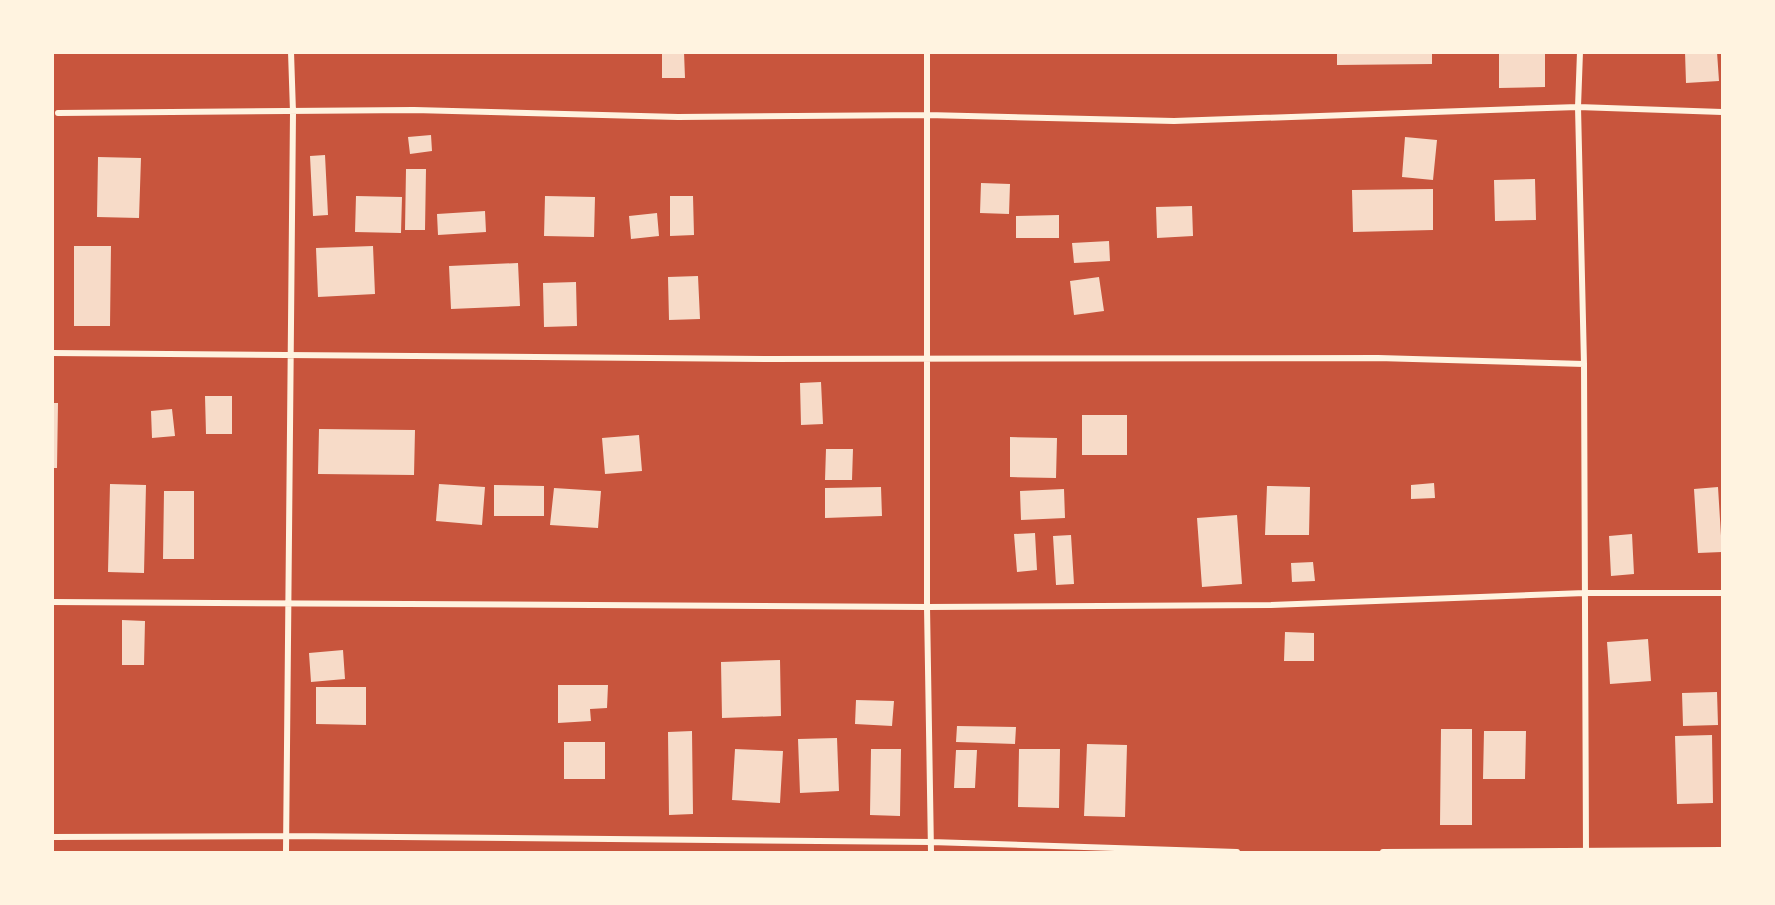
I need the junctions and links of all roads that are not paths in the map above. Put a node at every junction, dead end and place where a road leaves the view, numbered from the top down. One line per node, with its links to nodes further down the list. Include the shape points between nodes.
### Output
1 (291, 52): 5 (street)
2 (927, 52): 8 (street)
3 (1580, 52): 4 (street)
4 (1578, 107): 6 (street); 8 (street, via 1174,121); 12 (street)
5 (293, 112): 7 (street); 8 (street, via 414,110 678,117); 10 (street)
6 (1722, 112)
7 (58, 113)
8 (927, 115): 11 (street)
9 (52, 353): 10 (street)
10 (292, 354): 11 (street); 16 (street)
11 (927, 357): 12 (street, via 1366,358); 17 (street)
12 (1584, 364): 13 (street)
13 (1585, 593): 14 (street); 17 (street, via 1271,605); 22 (street)
14 (1722, 593)
15 (52, 602): 16 (street)
16 (287, 603): 17 (street); 18 (street)
17 (927, 607): 20 (street)
18 (286, 836): 19 (street); 20 (street); 23 (street)
19 (52, 837)
20 (931, 842): 24 (street); 25 (street)
21 (1722, 850): 22 (street)
22 (1586, 851): 26 (street)
23 (286, 852)
24 (931, 852)
25 (1238, 852)
26 (1383, 852)

